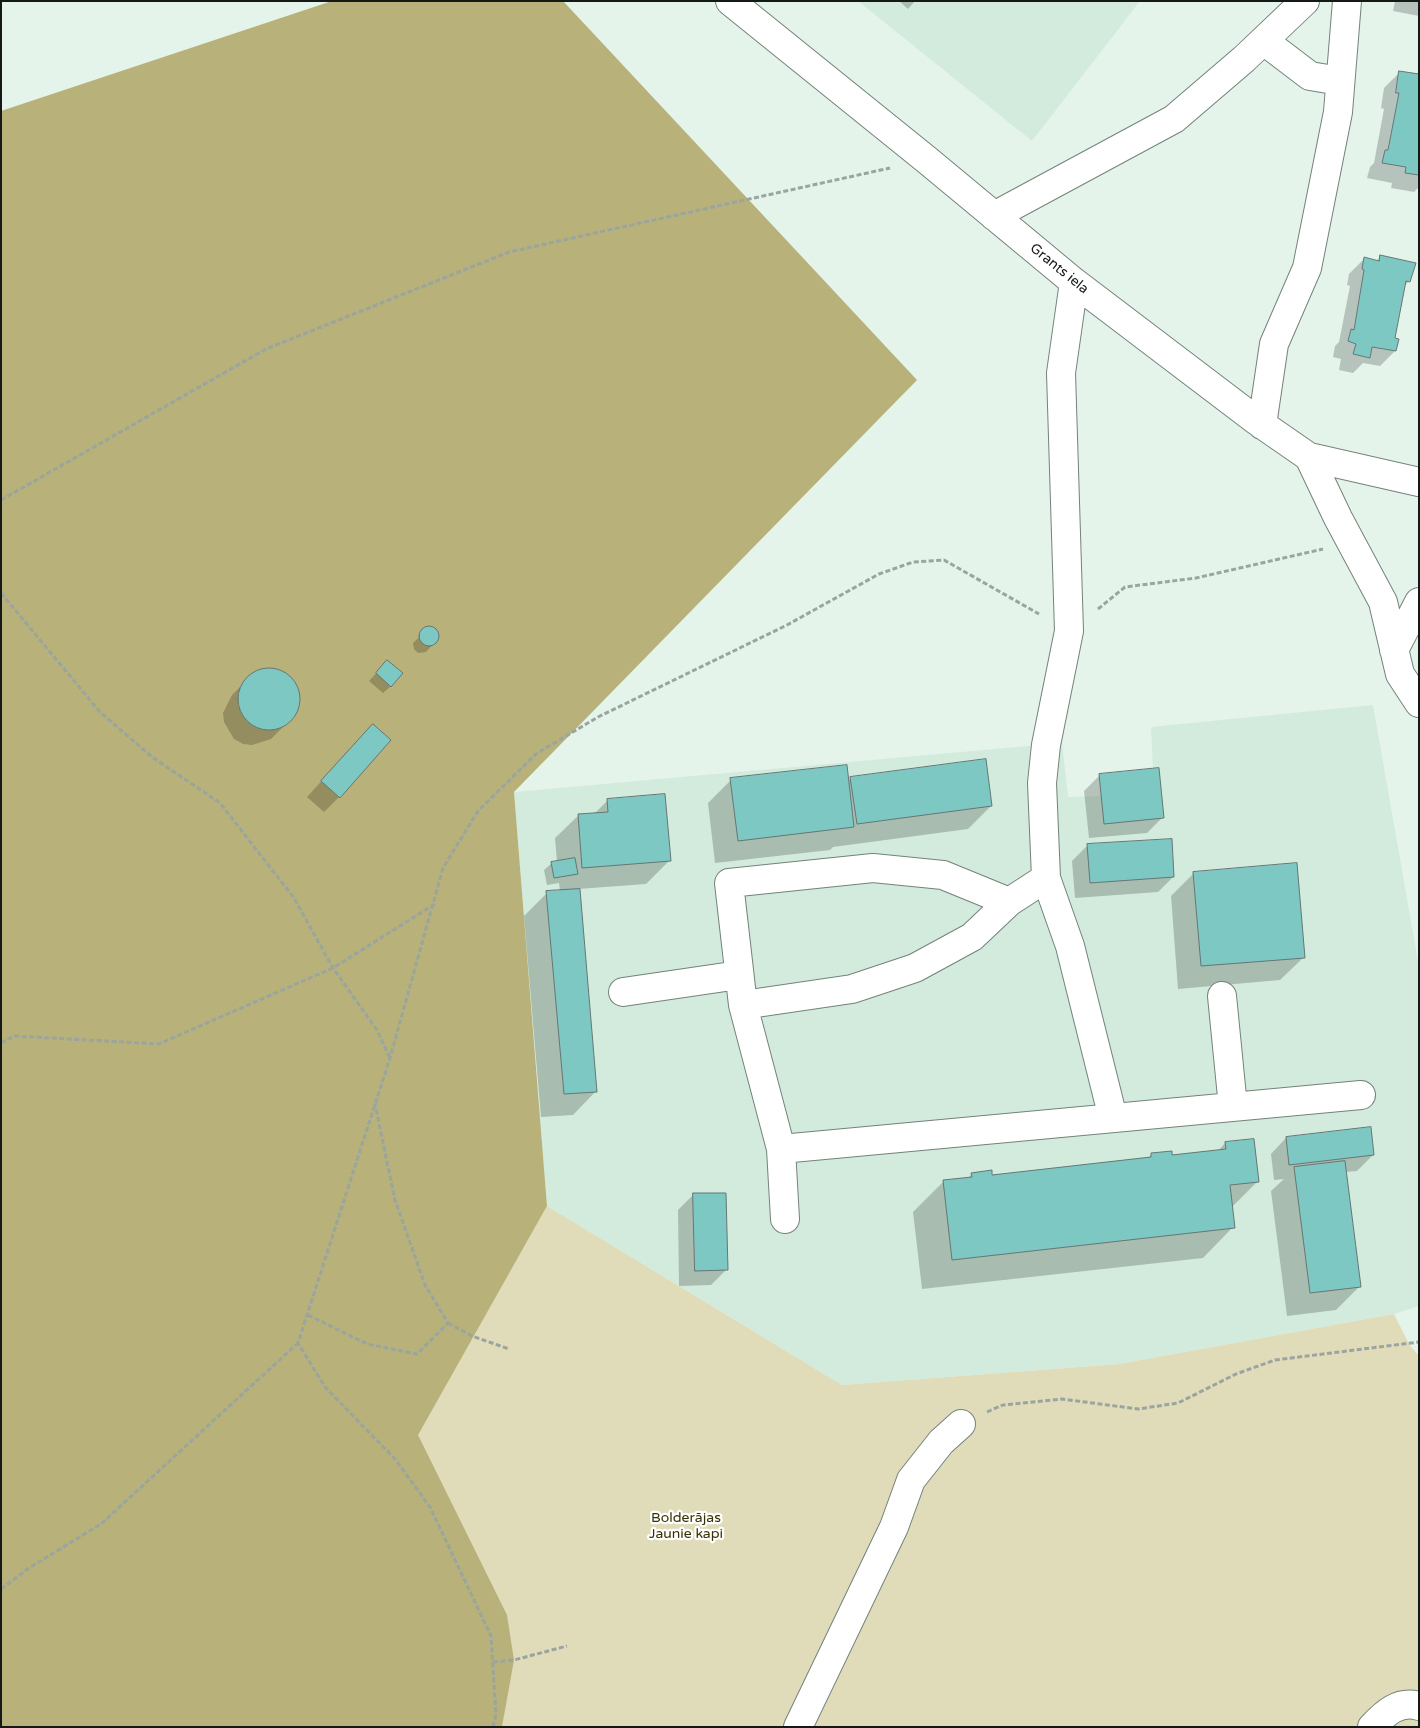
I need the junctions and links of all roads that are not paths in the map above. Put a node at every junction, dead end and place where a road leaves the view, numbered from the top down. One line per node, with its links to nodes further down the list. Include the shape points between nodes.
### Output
1 (730, 1): 6 (street, Grants iela)
2 (1305, 1): 4 (street)
3 (1347, 1): 5 (street)
4 (1264, 41): 5 (street, via 1310,76); 6 (street, via 1174,119)
5 (1340, 81): 8 (street, via 1338,112 1307,268 1274,344)
6 (994, 216): 7 (street, Grants iela)
7 (1074, 282): 8 (street, Grants iela); 14 (street, via 1060,373 1069,631 1046,745 1042,783)
8 (1262, 425): 9 (street, Grants iela)
9 (1309, 457): 10 (street, Grants iela); 12 (street, via 1383,602)
10 (1419, 482)
11 (1419, 602): 12 (street)
12 (1394, 650): 13 (street, via 1400,674)
13 (1419, 703)
14 (1046, 878): 15 (street); 22 (street, via 1070,946)
15 (1009, 902): 16 (street, via 943,875 873,868 729,882); 19 (street, via 972,937 915,968 852,989)
16 (739, 975): 17 (street); 19 (street)
17 (623, 992)
18 (1222, 996): 21 (street)
19 (743, 1005): 23 (street)
20 (1361, 1095): 21 (street)
21 (1233, 1107): 22 (street)
22 (1113, 1118): 23 (street)
23 (781, 1149): 24 (street)
24 (785, 1219)
25 (961, 1424): 27 (street, via 940,1442 911,1480 894,1527)
26 (1419, 1706): 28 (street, via 1410,1703 1387,1710)
27 (798, 1727)
28 (1372, 1727)

